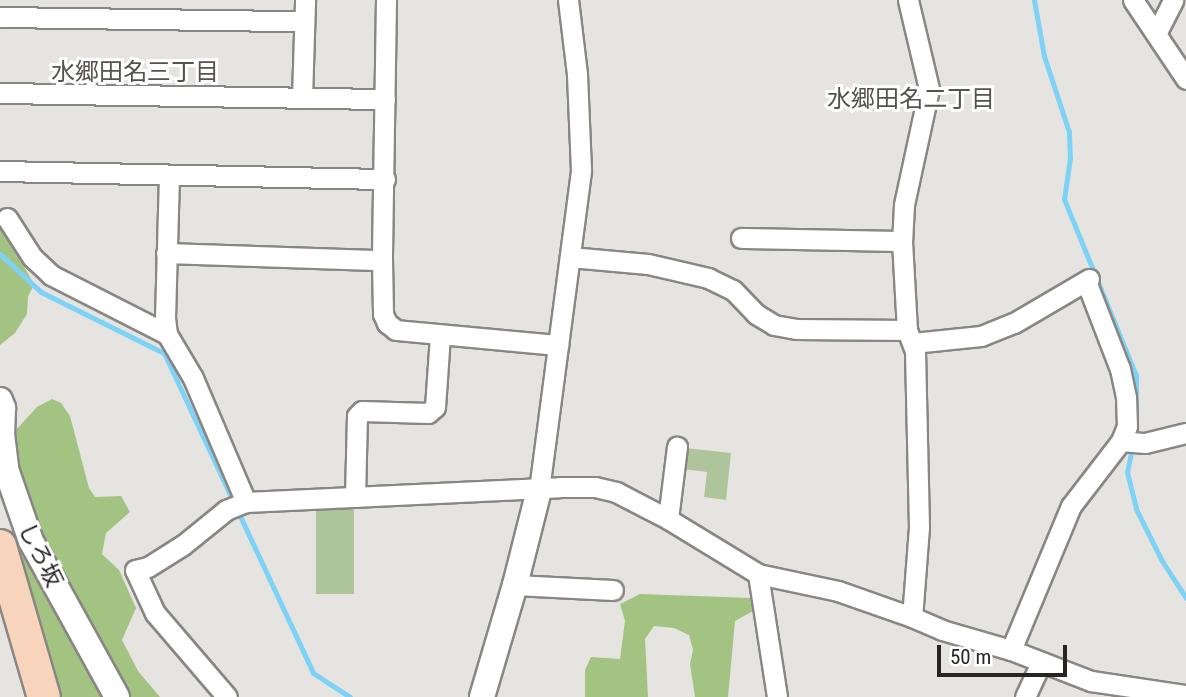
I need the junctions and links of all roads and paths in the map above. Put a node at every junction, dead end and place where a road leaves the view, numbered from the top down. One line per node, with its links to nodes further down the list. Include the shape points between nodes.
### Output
1 (305, 0): 8 (street)
2 (386, 0): 13 (street)
3 (568, 0): 21 (street, via 581,170)
4 (908, 0): 19 (street, via 929,89 904,205)
5 (1133, 0): 9 (street)
6 (1173, 0): 9 (street)
7 (0, 17): 8 (street)
8 (304, 21): 12 (street)
9 (1157, 32): 10 (street)
10 (1186, 79)
11 (0, 93): 12 (street)
12 (302, 98): 13 (street)
13 (385, 99): 16 (street)
14 (0, 171): 15 (street)
15 (169, 174): 16 (street); 20 (street)
16 (385, 179): 22 (street)
17 (7, 218): 23 (street, via 32,257 51,275)
18 (741, 238): 19 (street)
19 (902, 241): 25 (street)
20 (166, 253): 22 (street); 23 (street)
21 (570, 257): 25 (street, via 649,264 708,278 733,290 774,325); 26 (street)
22 (382, 260): 24 (street, via 387,323 396,330)
23 (167, 334): 33 (street, via 192,378)
24 (440, 335): 26 (street); 32 (street, via 435,407 428,412 362,411 357,416)
25 (910, 336): 29 (street, via 981,335 1014,323 1088,280 1120,369); 39 (street, via 919,527)
26 (558, 345): 31 (street)
27 (0, 400): 44 (street, しろ坂, via 6,469 31,541)
28 (1186, 433): 29 (street)
29 (1130, 442): 40 (street, via 1072,506)
30 (677, 447): 34 (street)
31 (539, 490): 32 (street); 34 (street, via 595,487 631,498); 37 (street)
32 (355, 497): 33 (street)
33 (246, 502): 45 (street, via 226,510 148,567 135,570 155,613)
34 (668, 519): 36 (street)
35 (0, 546): 43 (main road)
36 (758, 574): 39 (street, via 838,592); 47 (street)
37 (515, 585): 38 (street); 46 (street)
38 (613, 590)
39 (912, 617): 40 (street)
40 (1011, 650): 41 (street)
41 (1041, 663): 42 (street, via 1091,681); 48 (street)
42 (1186, 695)
43 (44, 697)
44 (117, 697)
45 (227, 697)
46 (482, 697)
47 (777, 697)
48 (1025, 697)

